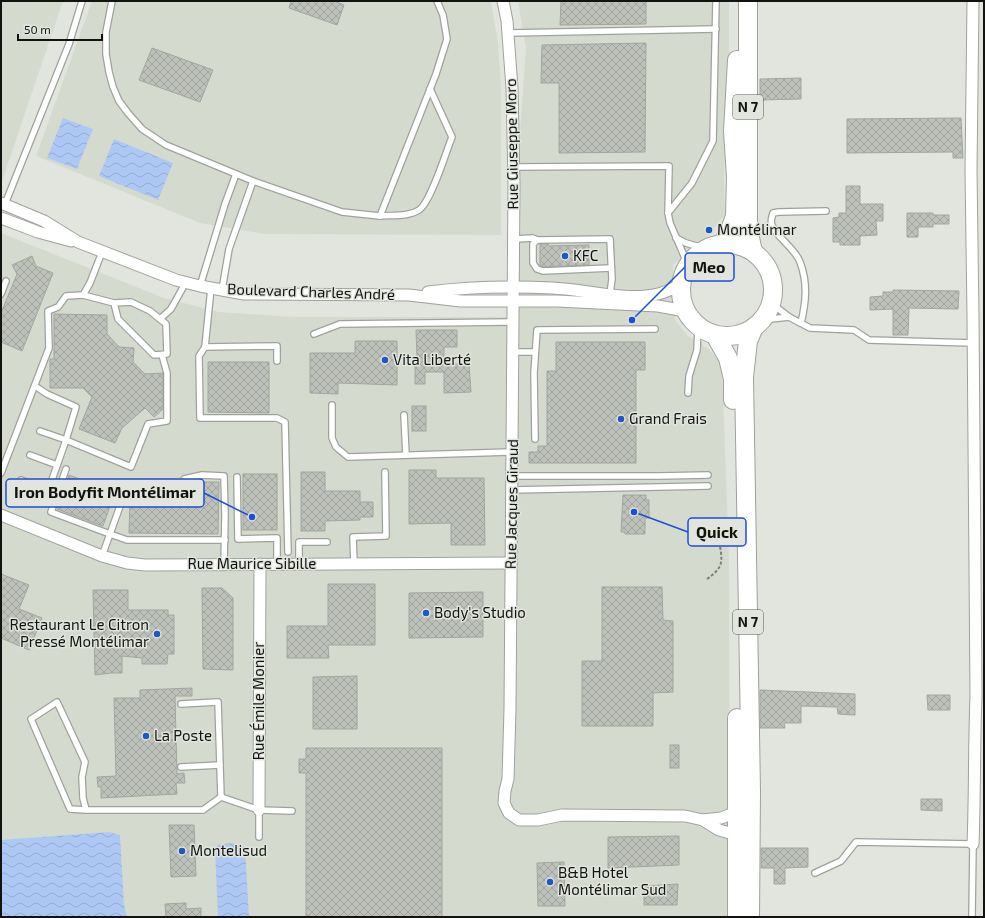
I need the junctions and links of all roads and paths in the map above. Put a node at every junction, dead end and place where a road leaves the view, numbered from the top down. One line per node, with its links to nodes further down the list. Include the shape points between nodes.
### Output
1 (82, 1): 15 (lane, via 69,44)
2 (112, 1): 13 (lane, via 106,32 106,54 116,94 128,113 142,128 166,145)
3 (437, 1): 11 (lane, via 443,15 446,39)
4 (503, 1): 10 (street, Rue Giuseppe Moro)
5 (716, 1): 9 (lane)
6 (739, 1): 23 (main road, N 7, via 732,131 736,177 735,216 731,227)
7 (748, 1): 25 (main road, N 7, via 748,228)
8 (974, 1): 50 (street, via 971,170)
9 (716, 29): 10 (lane); 17 (lane, via 713,141 692,183)
10 (508, 33): 12 (street, Rue Giuseppe Moro)
11 (430, 89): 18 (lane); 18 (lane, via 452,137 428,198 420,209 407,215)
12 (513, 167): 17 (lane, via 669,166); 20 (street, Rue Giuseppe Moro)
13 (236, 174): 14 (lane); 31 (lane, via 225,204)
14 (253, 181): 18 (lane, via 342,212); 32 (lane, via 229,249)
15 (2, 210): 22 (street, Boulevard Charles André, via 38,232); 22 (street, Boulevard Charles André, via 34,223 44,221)
16 (826, 211): 45 (lane, via 779,212 773,213 771,218 772,226 800,261 805,281 805,304)
17 (668, 213): 19 (lane)
18 (380, 216)
19 (676, 238): 23 (lane, via 686,243); 26 (lane)
20 (514, 239): 21 (lane); 34 (street, Rue Giuseppe Moro)
21 (538, 240): 27 (lane, via 610,239); 27 (lane, via 533,244 533,263 537,269 543,271)
22 (78, 242): 24 (street, Boulevard Charles André)
23 (714, 247): 25 (main road, via 733,244); 26 (main road, via 696,256)
24 (102, 252): 29 (street, Boulevard Charles André); 36 (lane)
25 (753, 252): 39 (main road, via 763,262 770,275)
26 (688, 265): 30 (main road)
27 (611, 268): 35 (lane)
28 (6, 282): 33 (lane)
29 (186, 282): 31 (street, Boulevard Charles André); 42 (lane, via 171,309)
30 (681, 285): 35 (street, Boulevard Charles André, via 646,296); 40 (main road, via 682,303)
31 (206, 287): 32 (street, Boulevard Charles André); 51 (lane)
32 (222, 290): 37 (street, Boulevard Charles André, via 244,294)
33 (1, 294)
34 (514, 294): 35 (street, Boulevard Charles André, via 551,288); 37 (street, Boulevard Charles André, via 458,289); 37 (street, Boulevard Charles André, via 461,301); 40 (street, Boulevard Charles André, via 658,306); 43 (street, Rue Jacques Giraud)
35 (610, 294)
36 (83, 295): 38 (lane); 56 (lane, via 66,296 58,307 48,311 49,348)
37 (409, 295)
38 (114, 302): 42 (lane, via 131,302); 54 (lane, via 118,319 154,355)
39 (771, 303): 41 (lane); 44 (main road)
40 (686, 311): 46 (main road)
41 (789, 317): 44 (lane); 45 (lane)
42 (160, 319): 54 (lane, via 166,324 166,354)
43 (513, 322): 48 (lane, via 340,324); 52 (street, Rue Jacques Giraud)
44 (758, 323): 49 (main road, via 742,334); 105 (main road, N 7, via 748,341 744,377 751,792)
45 (801, 323): 50 (lane, via 810,328 854,330 869,340)
46 (698, 327): 49 (main road); 57 (lane, via 697,350 689,376)
47 (655, 329): 53 (lane, via 537,330)
48 (314, 334)
49 (715, 335): 98 (main road, N 7, via 728,358 733,379)
50 (973, 343): 93 (street, via 976,696 973,759)
51 (205, 347): 55 (lane, via 277,346); 81 (lane, via 199,356 200,418 277,418 285,422)
52 (513, 352): 53 (lane); 63 (street, Rue Jacques Giraud)
53 (535, 352): 61 (lane)
54 (162, 354): 62 (lane, via 167,372 167,420 148,424 131,467)
55 (276, 361)
56 (35, 386): 62 (lane, via 46,394 76,407); 69 (lane)
57 (688, 393)
58 (332, 405): 65 (lane, via 332,438 336,447 348,457)
59 (404, 415): 65 (lane)
60 (40, 431): 62 (lane)
61 (535, 439)
62 (66, 440): 66 (lane)
63 (512, 452): 65 (lane); 71 (street, Rue Jacques Giraud)
64 (30, 455): 66 (lane)
65 (406, 455)
66 (57, 465): 73 (lane, via 48,491)
67 (66, 469): 77 (lane, via 51,512)
68 (385, 472): 88 (lane, via 386,536 353,537)
69 (1, 473)
70 (708, 474): 71 (lane)
71 (512, 476): 75 (street, Rue Jacques Giraud)
72 (238, 477): 86 (lane, via 238,539 277,538)
73 (21, 480)
74 (708, 486): 75 (lane)
75 (512, 490): 83 (street, Rue Jacques Giraud)
76 (1, 515): 82 (street, Rue Maurice Sibille)
77 (110, 534): 78 (lane, via 127,540); 78 (lane, via 124,495 179,494 184,479 202,475 224,476); 82 (lane)
78 (225, 540): 84 (lane)
79 (710, 540): 89 (path, via 720,546 722,560 717,572)
80 (327, 542): 87 (lane, via 299,542)
81 (288, 552)
82 (102, 556): 84 (street, Rue Maurice Sibille, via 127,563)
83 (511, 563): 88 (street, Rue Maurice Sibille); 99 (street, Rue Jacques Giraud, via 508,779 504,803 509,813 519,820 538,820 562,815 686,816)
84 (224, 564): 85 (street, Rue Maurice Sibille)
85 (260, 564): 86 (street, Rue Maurice Sibille); 96 (street, Rue Émile Monier)
86 (277, 564): 87 (street, Rue Maurice Sibille)
87 (299, 564): 88 (street, Rue Maurice Sibille)
88 (354, 564)
89 (707, 579)
90 (181, 704): 91 (lane, via 218,702)
91 (220, 765): 92 (lane); 94 (lane)
92 (181, 767)
93 (979, 782): 102 (street)
94 (221, 797): 95 (lane, via 203,810); 96 (lane)
95 (86, 810): 95 (lane, via 82,777 85,762 57,702 31,719 70,809)
96 (259, 810): 97 (lane); 101 (lane, Rue Émile Monier)
97 (292, 811)
98 (737, 812): 99 (street, via 721,818); 100 (main road, N 7)
99 (703, 820): 100 (street, via 719,830)
100 (737, 835): 104 (main road, N 7)
101 (259, 837)
102 (973, 844): 103 (lane, via 856,842 841,861); 106 (lane)
103 (815, 873)
104 (736, 917)
105 (750, 917)
106 (972, 917)

